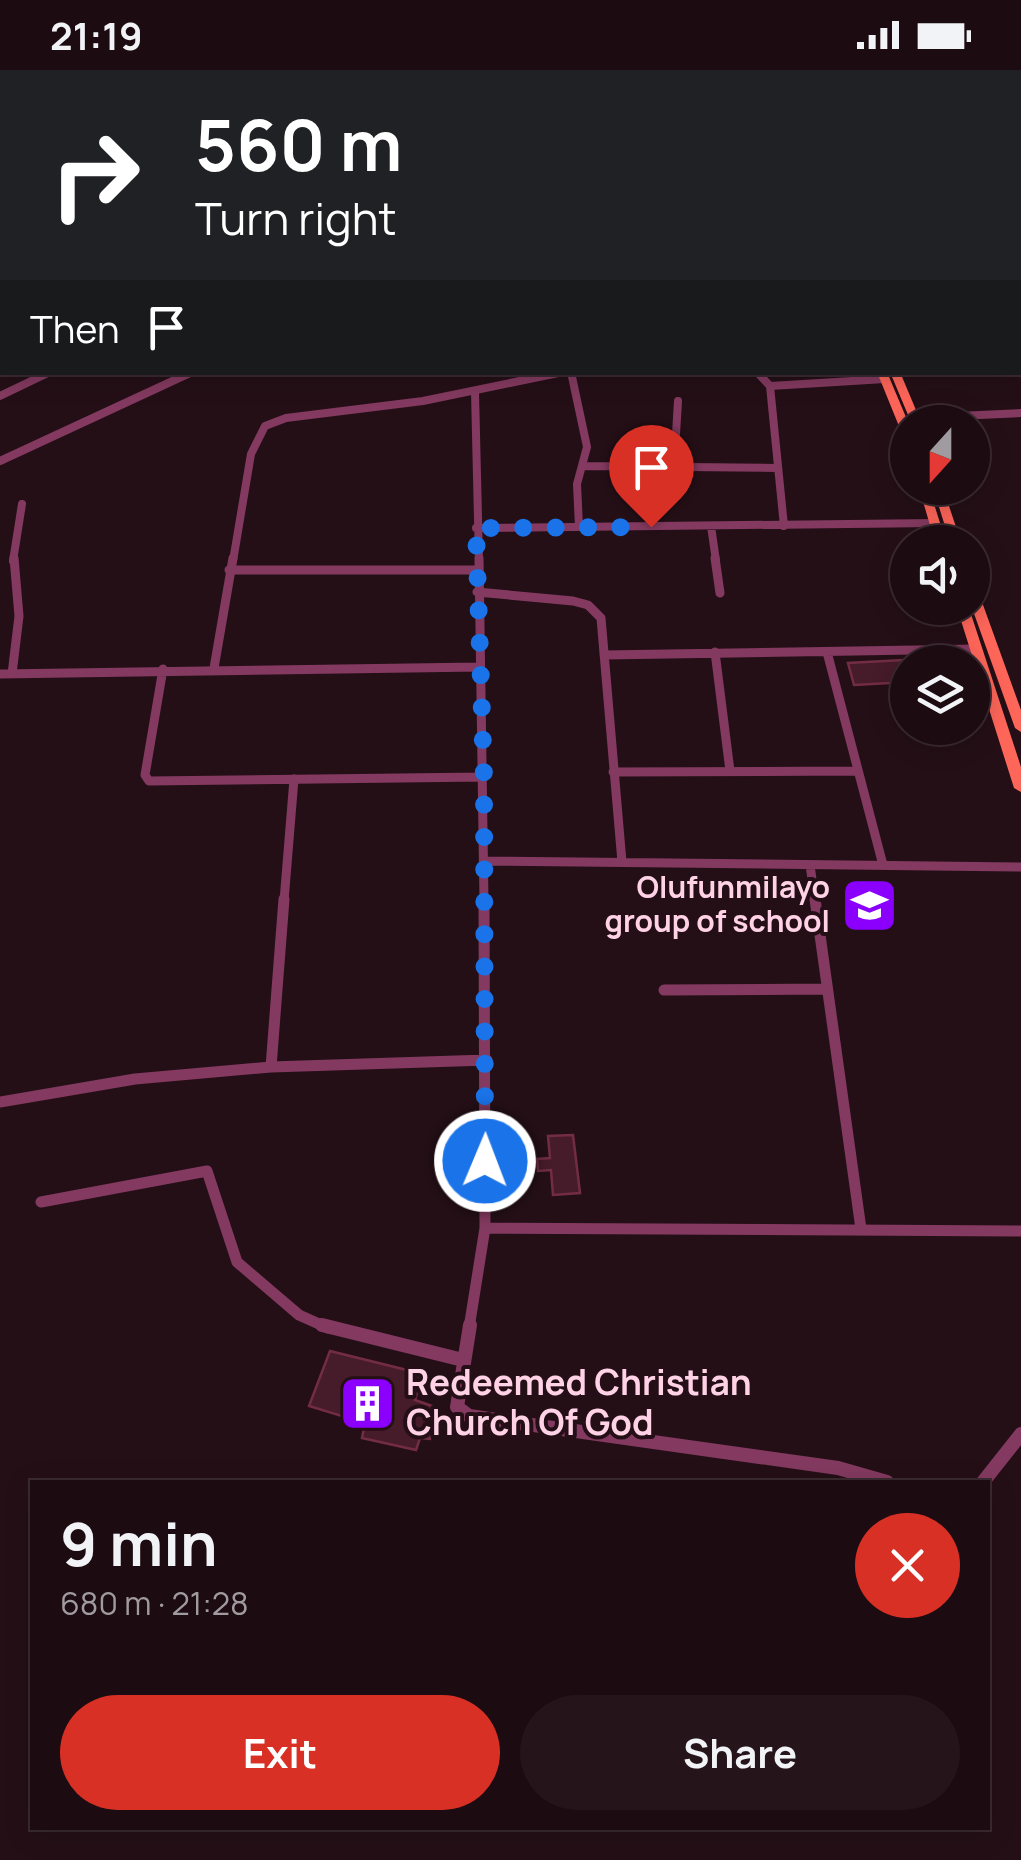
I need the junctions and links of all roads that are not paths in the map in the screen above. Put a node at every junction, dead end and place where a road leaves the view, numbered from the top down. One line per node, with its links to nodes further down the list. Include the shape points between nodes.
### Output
1 (28, 375): 10 (street)
2 (43, 375): 10 (street)
3 (186, 375): 19 (street)
4 (550, 375): 12 (street)
5 (573, 375): 20 (street, via 587,446)
6 (760, 375): 11 (street)
7 (877, 375): 11 (street)
8 (887, 375): 15 (main road)
9 (888, 375): 16 (main road)
10 (34, 379): 13 (street)
11 (770, 386): 22 (street)
12 (475, 392): 33 (street); 34 (street, via 265,426 251,454)
13 (0, 396)
14 (678, 401): 21 (street)
15 (898, 405)
16 (906, 405)
17 (1021, 412): 18 (street)
18 (990, 414)
19 (0, 461)
20 (583, 466): 21 (street); 32 (street)
21 (674, 467): 22 (street)
22 (776, 468): 31 (street)
23 (22, 504): 49 (street, via 12,569 19,616)
24 (929, 505): 26 (main road)
25 (944, 505): 27 (main road)
26 (930, 508): 27 (main road); 28 (main road)
27 (945, 509): 29 (main road)
28 (935, 524): 31 (street)
29 (950, 525)
30 (711, 526): 31 (street); 32 (street); 37 (street)
31 (784, 526)
32 (579, 527): 33 (street)
33 (476, 528): 35 (street)
34 (229, 570): 35 (street); 43 (street)
35 (477, 570): 36 (street)
36 (477, 592): 42 (street, via 588,605 601,618); 44 (street)
37 (720, 593)
38 (984, 625): 47 (main road)
39 (890, 651): 41 (street)
40 (715, 652): 41 (street); 42 (street); 52 (street)
41 (826, 652): 53 (street)
42 (604, 655): 54 (street)
43 (214, 668): 44 (street); 45 (street)
44 (479, 668): 55 (street)
45 (163, 669): 49 (street); 56 (street, via 149,781)
46 (990, 673): 47 (main road)
47 (1001, 673): 51 (main road)
48 (0, 674): 49 (street)
49 (12, 674)
50 (990, 692): 57 (main road)
51 (1021, 728)
52 (730, 771): 53 (street); 54 (street)
53 (855, 771): 61 (street)
54 (614, 772): 59 (street)
55 (484, 777): 56 (street); 58 (street)
56 (294, 779): 66 (street)
57 (1021, 788)
58 (485, 861): 59 (street); 65 (street)
59 (622, 862): 60 (street)
60 (810, 865): 61 (street); 63 (street)
61 (883, 865): 62 (street)
62 (1021, 867)
63 (828, 989): 64 (street); 70 (street)
64 (664, 990)
65 (486, 1060): 66 (street); 69 (street)
66 (271, 1066): 67 (street, via 135,1079)
67 (0, 1102)
68 (40, 1202): 72 (street, via 206,1171 237,1262 299,1315 340,1334)
69 (484, 1228): 70 (street); 72 (street)
70 (860, 1229): 71 (street)
71 (1021, 1231)
72 (464, 1360): 74 (street, via 457,1407 469,1416 838,1468)
73 (1021, 1434): 75 (street)
74 (881, 1480)
75 (985, 1480)

